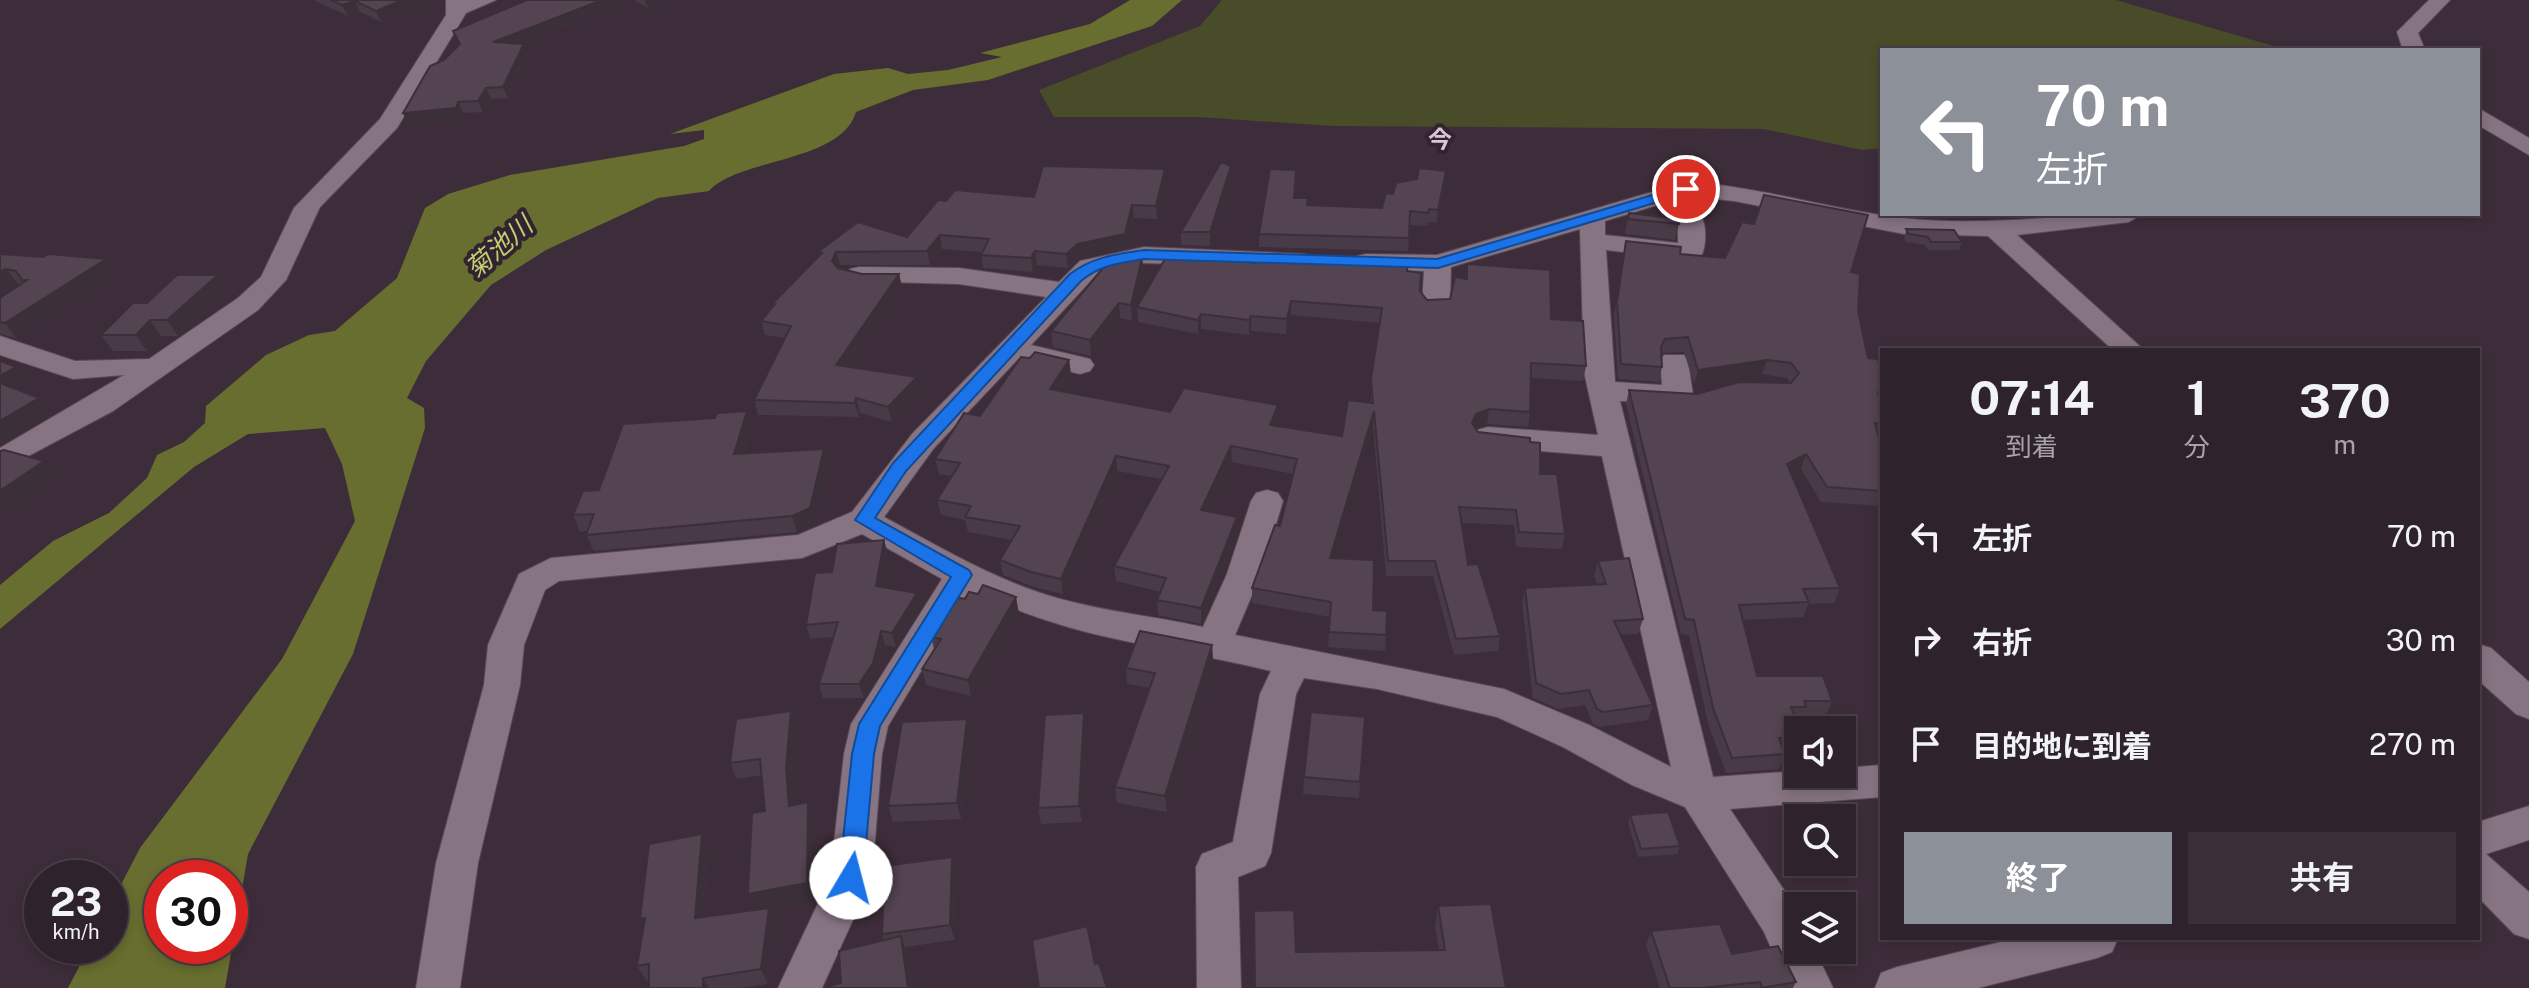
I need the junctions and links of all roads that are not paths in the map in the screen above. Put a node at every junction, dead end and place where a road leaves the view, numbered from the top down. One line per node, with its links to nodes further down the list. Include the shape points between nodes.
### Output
1 (486, 0): 3 (street)
2 (2440, 0): 4 (street, via 2407,32)
3 (457, 5): 21 (street, via 389,123 303,213 273,280 248,304)
4 (2413, 48)
5 (2480, 116): 6 (street)
6 (2523, 140): 7 (street)
7 (2480, 144)
8 (2115, 216): 10 (street)
9 (1691, 219): 11 (street, via 1691,252)
10 (1993, 227): 11 (street, via 1874,222 1725,190 1686,189); 17 (street)
11 (1593, 230): 12 (street); 22 (street)
12 (1438, 263): 14 (street, via 1144,255 1089,267); 15 (street)
13 (851, 273): 14 (street, via 959,276)
14 (1063, 291): 16 (street)
15 (1436, 306)
16 (1011, 348): 20 (street); 27 (street, via 899,467)
17 (2128, 348)
18 (7, 354): 21 (street, via 73,370)
19 (1674, 361): 22 (street, via 1692,394)
20 (1080, 365)
21 (157, 368): 25 (street)
22 (1603, 391): 24 (street)
23 (1488, 437): 24 (street)
24 (1617, 447): 34 (street)
25 (0, 461)
26 (1267, 501): 29 (street)
27 (864, 520): 28 (street); 40 (street, via 802,546 551,570 531,583 506,645 502,685 457,863)
28 (962, 575): 29 (street, via 1046,608); 41 (street, via 870,724 851,878)
29 (1214, 643): 31 (street)
30 (2480, 660): 32 (street)
31 (1293, 662): 34 (street, via 1504,704); 42 (street, via 1278,694 1251,853 1217,867)
32 (2529, 704)
33 (1880, 781): 34 (street)
34 (1699, 795): 43 (street, via 1779,919)
35 (2529, 823): 36 (street)
36 (2480, 838)
37 (2480, 871): 38 (street)
38 (2529, 920)
39 (2089, 940): 44 (street)
40 (438, 988)
41 (800, 988)
42 (1219, 988)
43 (1811, 988)
44 (1897, 988)

